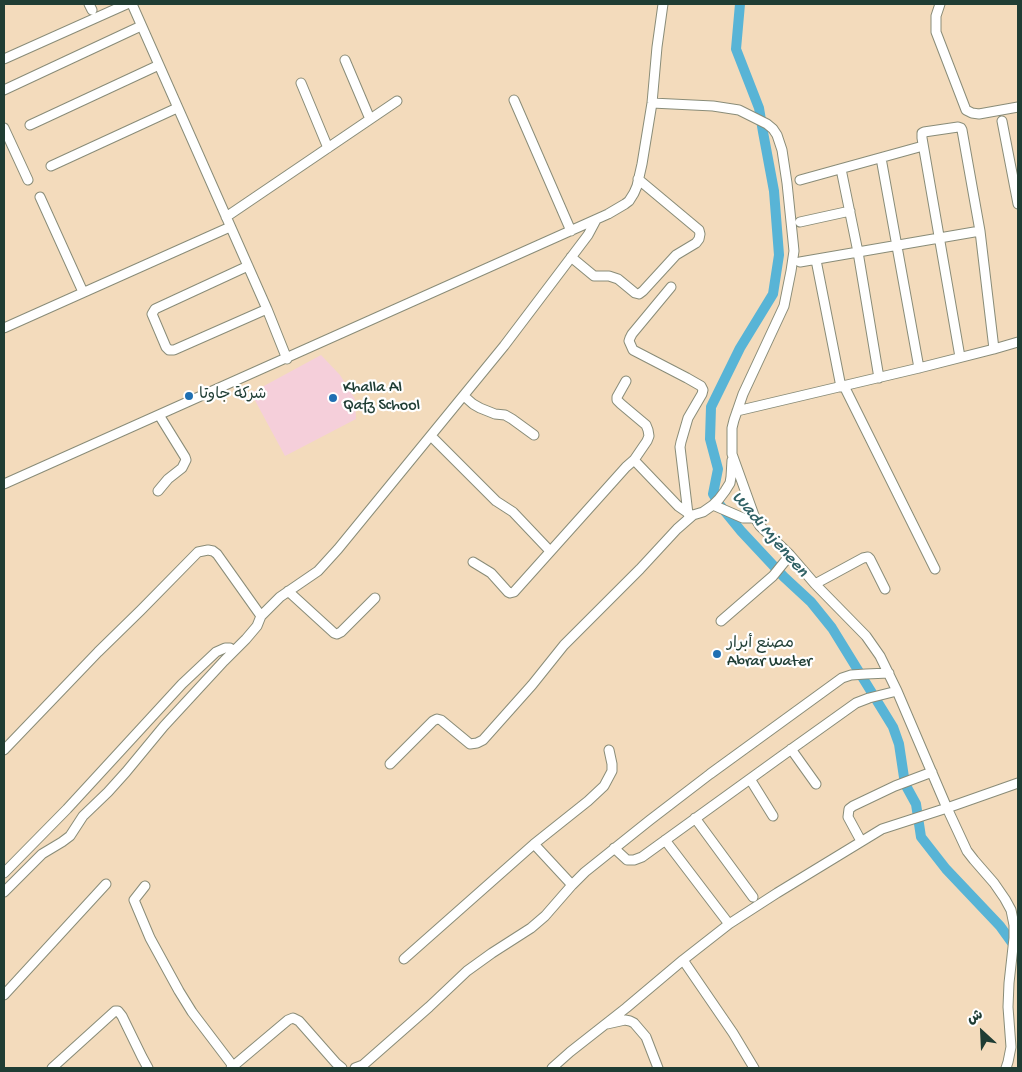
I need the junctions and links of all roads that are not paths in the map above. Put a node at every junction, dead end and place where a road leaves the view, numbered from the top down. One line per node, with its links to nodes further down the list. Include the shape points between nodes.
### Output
1 (127, 4): 6 (street)
2 (132, 4): 5 (street)
3 (663, 4): 13 (street)
4 (940, 4): 14 (street, via 936,32 966,110 979,114)
5 (141, 26): 8 (street); 10 (street)
6 (4, 59)
7 (345, 60): 16 (street)
8 (159, 65): 15 (street); 18 (street)
9 (301, 83): 21 (street)
10 (4, 90)
11 (514, 100): 35 (street)
12 (397, 101): 16 (street)
13 (652, 103): 25 (street); 57 (street, via 739,110 767,124 777,136 782,150 788,183 793,261 784,306)
14 (1018, 107)
15 (177, 108): 23 (street); 31 (street)
16 (370, 120): 21 (street)
17 (1002, 121): 29 (street)
18 (30, 125)
19 (4, 128): 26 (street)
20 (923, 146): 22 (street); 36 (street, via 924,132 961,128); 37 (street)
21 (328, 148): 31 (street)
22 (881, 158): 24 (street); 38 (street)
23 (52, 166)
24 (841, 168): 27 (street); 30 (street)
25 (638, 179): 32 (street, via 629,200); 40 (street, via 698,230 700,234 696,243 676,255 639,294 609,276 594,276)
26 (28, 180)
27 (800, 180)
28 (40, 198): 45 (street)
29 (1018, 204)
30 (850, 211): 33 (street); 39 (street)
31 (226, 217): 34 (street)
32 (596, 220): 35 (street); 40 (street)
33 (800, 222)
34 (230, 227): 43 (street); 45 (street)
35 (571, 231): 51 (street)
36 (980, 231): 37 (street); 49 (street)
37 (938, 238): 38 (street); 50 (street)
38 (897, 245): 39 (street); 52 (street)
39 (858, 252): 41 (street); 53 (street)
40 (572, 257): 56 (street)
41 (816, 260): 42 (street); 55 (street)
42 (800, 262)
43 (248, 266): 46 (street); 46 (street, via 155,308 152,314 166,346 174,350)
44 (671, 287): 66 (street, via 629,341 633,350 703,390 688,418 681,442)
45 (83, 292): 47 (street)
46 (266, 309): 51 (street)
47 (4, 328)
48 (1018, 342): 49 (street)
49 (994, 349): 50 (street)
50 (960, 357): 52 (street)
51 (286, 359): 58 (street)
52 (919, 368): 53 (street)
53 (879, 378): 55 (street)
54 (626, 381): 62 (street, via 617,400 646,425 649,436)
55 (843, 386): 57 (street); 71 (street)
56 (464, 396): 59 (street, via 480,408 505,415); 60 (street)
57 (736, 411): 61 (street)
58 (159, 415): 63 (street); 64 (street, via 186,460)
59 (534, 435)
60 (431, 436): 68 (street); 74 (street, via 325,564)
61 (732, 454): 65 (street, via 730,483); 67 (street)
62 (634, 460): 66 (street, via 678,506); 68 (street)
63 (4, 484)
64 (158, 491)
65 (720, 506): 66 (street); 67 (street, via 743,518)
66 (690, 514): 84 (street, via 564,644 483,740 470,744 437,719)
67 (755, 518): 69 (street)
68 (550, 551): 70 (street, via 510,593 490,573)
69 (787, 558): 72 (street); 77 (street, via 773,576)
70 (472, 562)
71 (935, 569)
72 (815, 584): 73 (street, via 868,557); 79 (street, via 866,636)
73 (885, 589)
74 (288, 591): 75 (street, via 334,634 342,632); 76 (street)
75 (375, 598)
76 (261, 616): 78 (street, via 257,626); 82 (street, via 217,554 208,550 198,552)
77 (721, 622)
78 (234, 651): 96 (street, via 225,648 216,652 182,684); 100 (street, via 83,816 70,836 42,854)
79 (889, 673): 80 (street); 95 (street, via 851,675 838,680)
80 (897, 691): 81 (street, via 856,703); 85 (street)
81 (791, 749): 86 (street); 88 (street)
82 (4, 750)
83 (609, 750): 94 (street, via 612,771 604,786)
84 (390, 764)
85 (932, 772): 89 (street); 93 (street, via 858,802 850,809 848,817)
86 (750, 779): 90 (street); 91 (street)
87 (1018, 783): 89 (street)
88 (816, 784)
89 (947, 808): 93 (street, via 882,829); 115 (street, via 967,850 1011,910 1014,925 1008,1008 1011,1047)
90 (773, 816)
91 (695, 818): 92 (street); 101 (street)
92 (665, 840): 95 (street, via 634,860 627,860); 102 (street)
93 (860, 842): 102 (street)
94 (534, 844): 98 (street); 103 (street)
95 (614, 848): 98 (street)
96 (4, 873)
97 (106, 884): 105 (street)
98 (572, 885): 111 (street, via 531,928 467,971 363,1065)
99 (145, 886): 107 (street, via 134,900 150,938 192,1012)
100 (4, 892)
101 (754, 897)
102 (729, 924): 104 (street)
103 (404, 958)
104 (683, 960): 106 (street); 114 (street)
105 (4, 995)
106 (605, 1024): 112 (street); 113 (street, via 625,1020 634,1023 646,1037)
107 (232, 1067): 110 (street, via 293,1018)
108 (52, 1068): 109 (street, via 115,1011 122,1016)
109 (148, 1068)
110 (342, 1068)
111 (355, 1068)
112 (552, 1068)
113 (658, 1068)
114 (754, 1068)
115 (1006, 1068)

